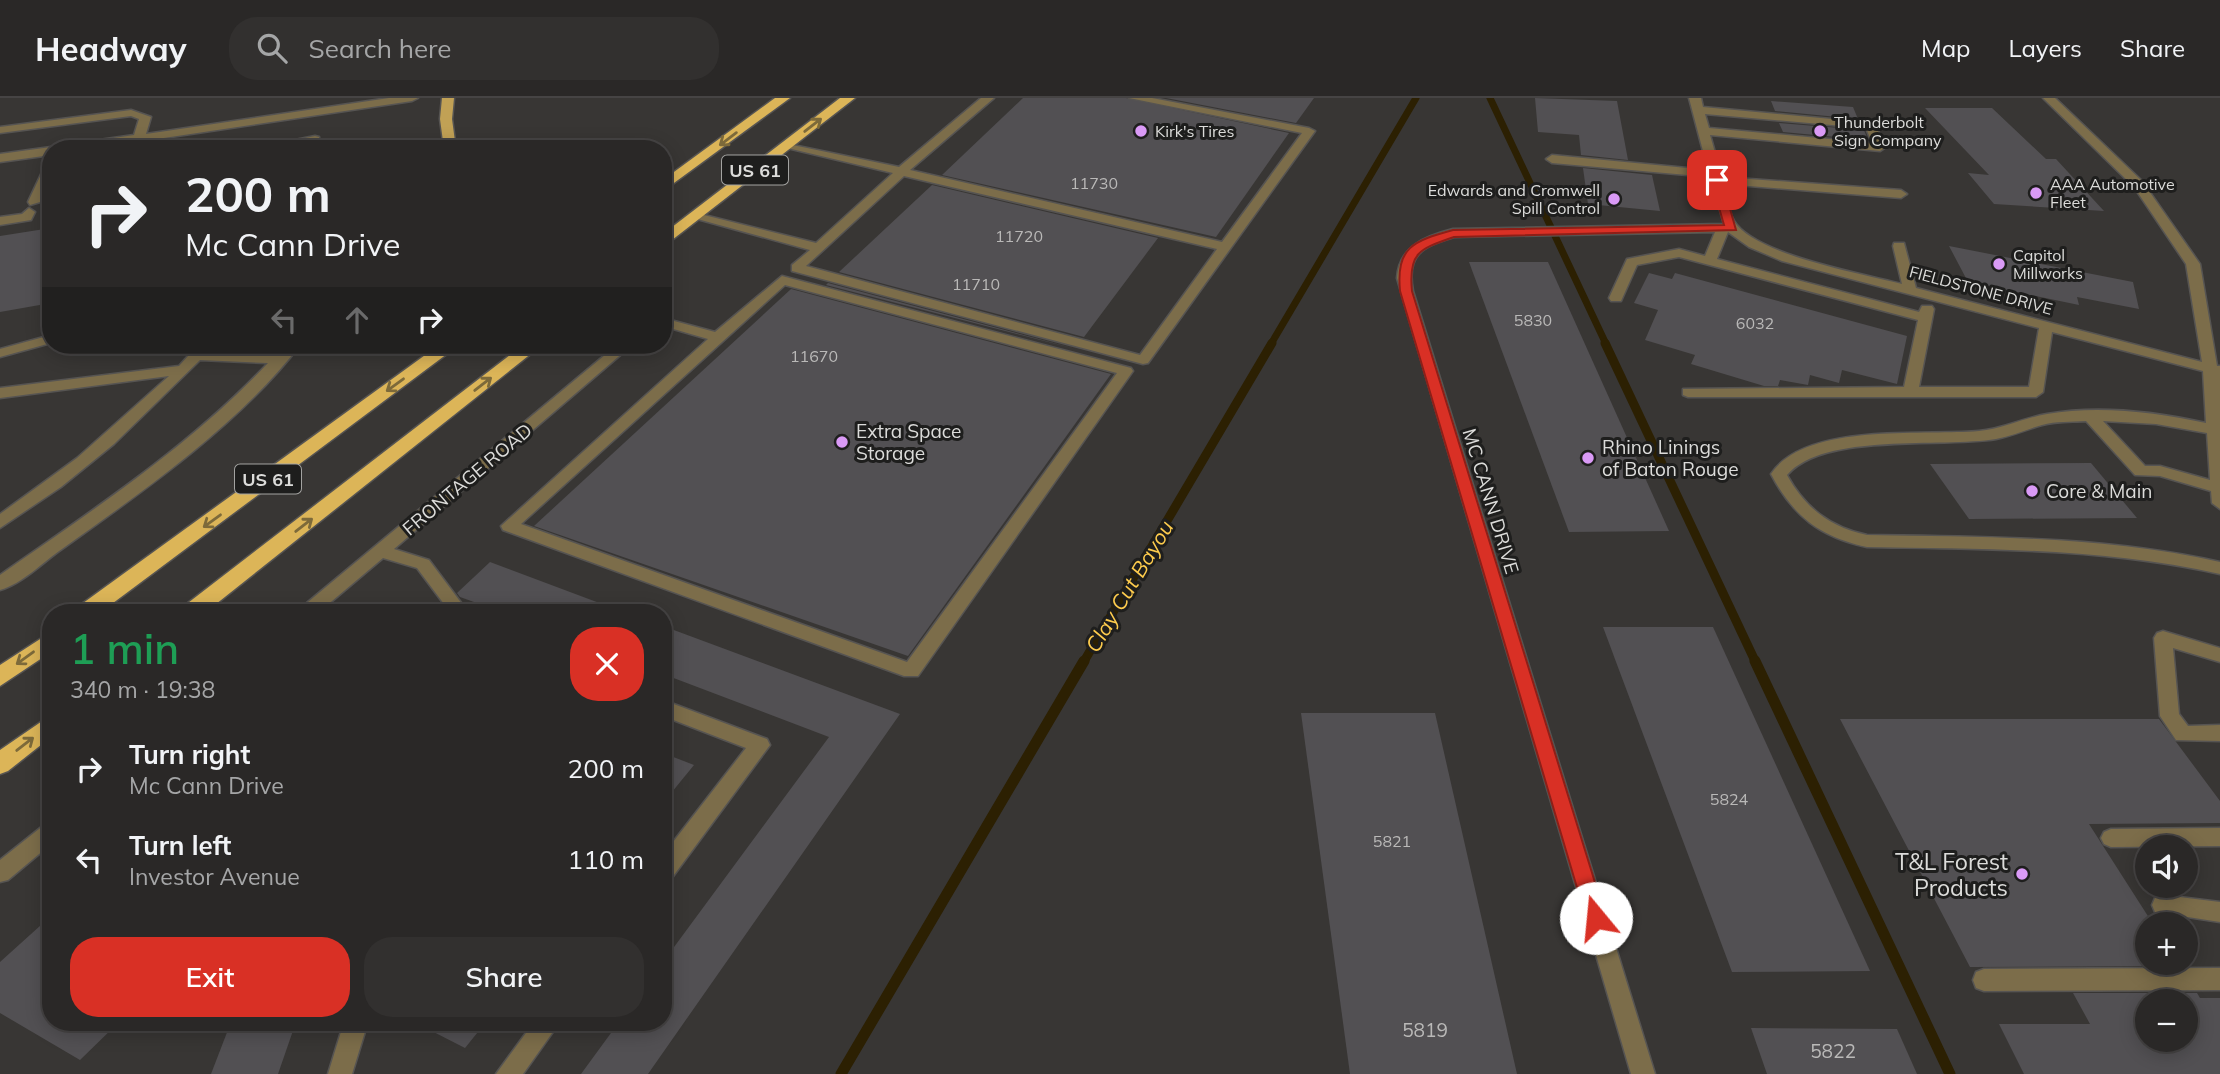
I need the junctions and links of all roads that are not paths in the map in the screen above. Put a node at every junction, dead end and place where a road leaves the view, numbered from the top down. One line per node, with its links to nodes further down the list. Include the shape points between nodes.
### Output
1 (412, 98): 9 (street)
2 (448, 98): 16 (main road)
3 (783, 98): 23 (highway, US 61, one-way to 23)
4 (848, 98): 18 (highway, US 61, one-way to 4)
5 (988, 98): 21 (street)
6 (1135, 98): 31 (street, via 1309,131)
7 (2049, 98): 50 (street, via 2138,184 2193,264)
8 (1696, 104): 11 (street); 11 (street, via 1870,125 1880,147)
9 (325, 111): 12 (street); 15 (street)
10 (0, 130): 13 (street)
11 (1704, 131): 22 (street)
12 (139, 138): 13 (street, via 146,121 140,114); 14 (street)
13 (35, 139): 17 (street); 19 (street)
14 (126, 140)
15 (314, 140)
16 (449, 140)
17 (42, 144)
18 (787, 145): 21 (street); 26 (highway, US 61)
19 (1, 159)
20 (1552, 159): 22 (street)
21 (901, 172): 31 (street); 32 (street)
22 (1716, 177): 25 (street); 28 (street)
23 (672, 180)
24 (42, 184): 27 (street, via 27,217)
25 (1901, 194)
26 (696, 217): 29 (highway, US 61); 32 (street)
27 (0, 221)
28 (1731, 230): 33 (street); 34 (street, FIELDSTONE DRIVE, via 1787,258); 87 (street, MC CANN DRIVE, via 1468,231 1437,238 1412,252 1403,278)
29 (672, 235)
30 (1899, 246): 34 (street)
31 (1226, 247): 32 (street, via 1143,360 797,268)
32 (819, 248)
33 (1710, 261): 36 (street, via 1679,253 1632,262); 37 (street)
34 (1910, 290): 35 (street, FIELDSTONE DRIVE)
35 (1930, 295): 37 (street); 39 (street, FIELDSTONE DRIVE)
36 (1616, 298)
37 (1925, 318): 53 (street)
38 (672, 325): 40 (street)
39 (2046, 325): 50 (street, FIELDSTONE DRIVE); 53 (street, via 2036,392)
40 (719, 338): 40 (street, via 509,526 911,671 1126,372 782,280)
41 (42, 341): 42 (street)
42 (0, 353)
43 (197, 354): 51 (street)
44 (236, 354): 49 (street)
45 (285, 354): 49 (street)
46 (438, 354): 63 (highway, US 61, one-way to 63)
47 (522, 354): 64 (highway, US 61, one-way to 47)
48 (614, 354): 60 (street, FRONTAGE ROAD)
49 (280, 359): 62 (street, via 228,413 176,456)
50 (2215, 369): 56 (street)
51 (181, 370): 54 (street); 59 (street, via 63,476)
52 (1688, 391): 53 (street)
53 (1911, 392)
54 (0, 393)
55 (2091, 418): 56 (street, via 2175,420); 57 (street, via 2141,471 2160,471); 61 (street, via 2051,418 1996,434 1834,444 1790,459 1779,474 1798,507 1818,525 1843,537 2118,547)
56 (2216, 430): 57 (street)
57 (2219, 488): 58 (street)
58 (2220, 503)
59 (0, 522)
60 (381, 551): 65 (street, FRONTAGE ROAD); 66 (street, via 423,564)
61 (2220, 568)
62 (0, 584)
63 (98, 604)
64 (202, 604)
65 (318, 604)
66 (453, 604)
67 (42, 647): 69 (highway, one-way to 69)
68 (2220, 655): 72 (street, via 2163,638 2170,716 2183,734)
69 (0, 677)
70 (672, 711): 77 (street, via 760,745)
71 (42, 731): 73 (highway, one-way to 71)
72 (2220, 733)
73 (0, 764)
74 (2220, 837): 76 (street)
75 (42, 838): 78 (street)
76 (2111, 838)
77 (672, 860)
78 (0, 873)
79 (2163, 905): 80 (street)
80 (2220, 912)
81 (2220, 979): 82 (street)
82 (1984, 980)
83 (353, 1031): 85 (street)
84 (541, 1031): 86 (street)
85 (340, 1074)
86 (508, 1074)
87 (1643, 1074)

